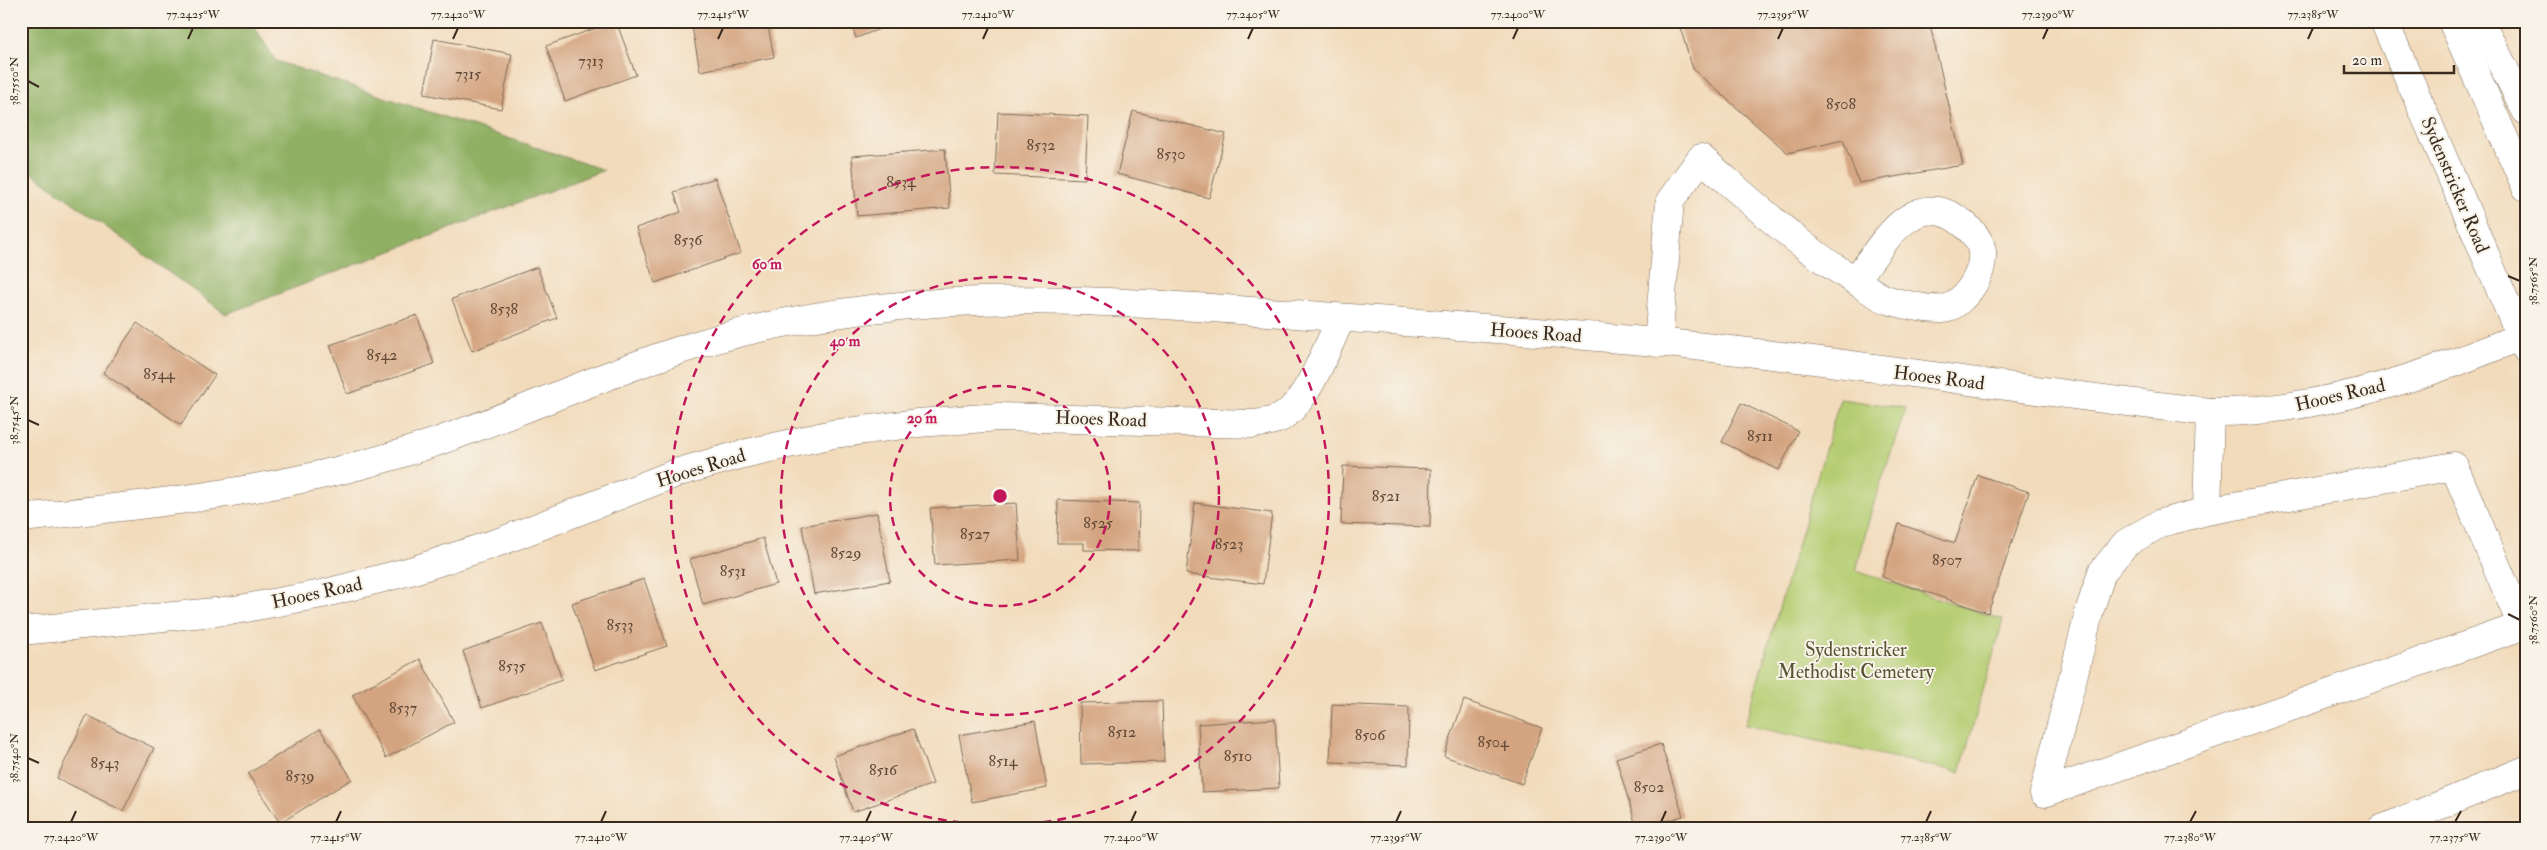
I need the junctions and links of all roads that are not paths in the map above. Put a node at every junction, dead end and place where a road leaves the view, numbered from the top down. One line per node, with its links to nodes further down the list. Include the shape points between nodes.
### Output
1 (2384, 21): 8 (main road, Sydenstricker Road)
2 (2452, 21): 5 (main road)
3 (2480, 21): 4 (main road)
4 (2526, 110)
5 (2526, 187)
6 (1855, 281): 6 (main road, via 1887,300 1947,309 1967,295 1977,278 1982,252 1973,232 1955,217 1932,210 1914,213 1899,223); 9 (main road, via 1821,260 1701,158 1670,201)
7 (1341, 318): 9 (main road, Hooes Road); 12 (main road, Hooes Road, via 1158,304 1033,300 926,303 816,316 671,353 451,436 394,456 339,470 230,493); 13 (main road, Hooes Road, via 1300,398 1281,417 1266,423 998,417 918,422 833,434 679,472 502,541 414,570 322,594 235,610)
8 (2524, 340): 10 (main road, Hooes Road, via 2438,370 2328,399 2263,410)
9 (1658, 342): 10 (main road, Hooes Road)
10 (2210, 412): 11 (main road)
11 (2207, 511): 11 (main road, via 2160,523 2126,543 2102,572 2044,793 2522,626 2454,466)
12 (21, 518)
13 (21, 631)
14 (2526, 770): 15 (main road)
15 (2382, 829)

